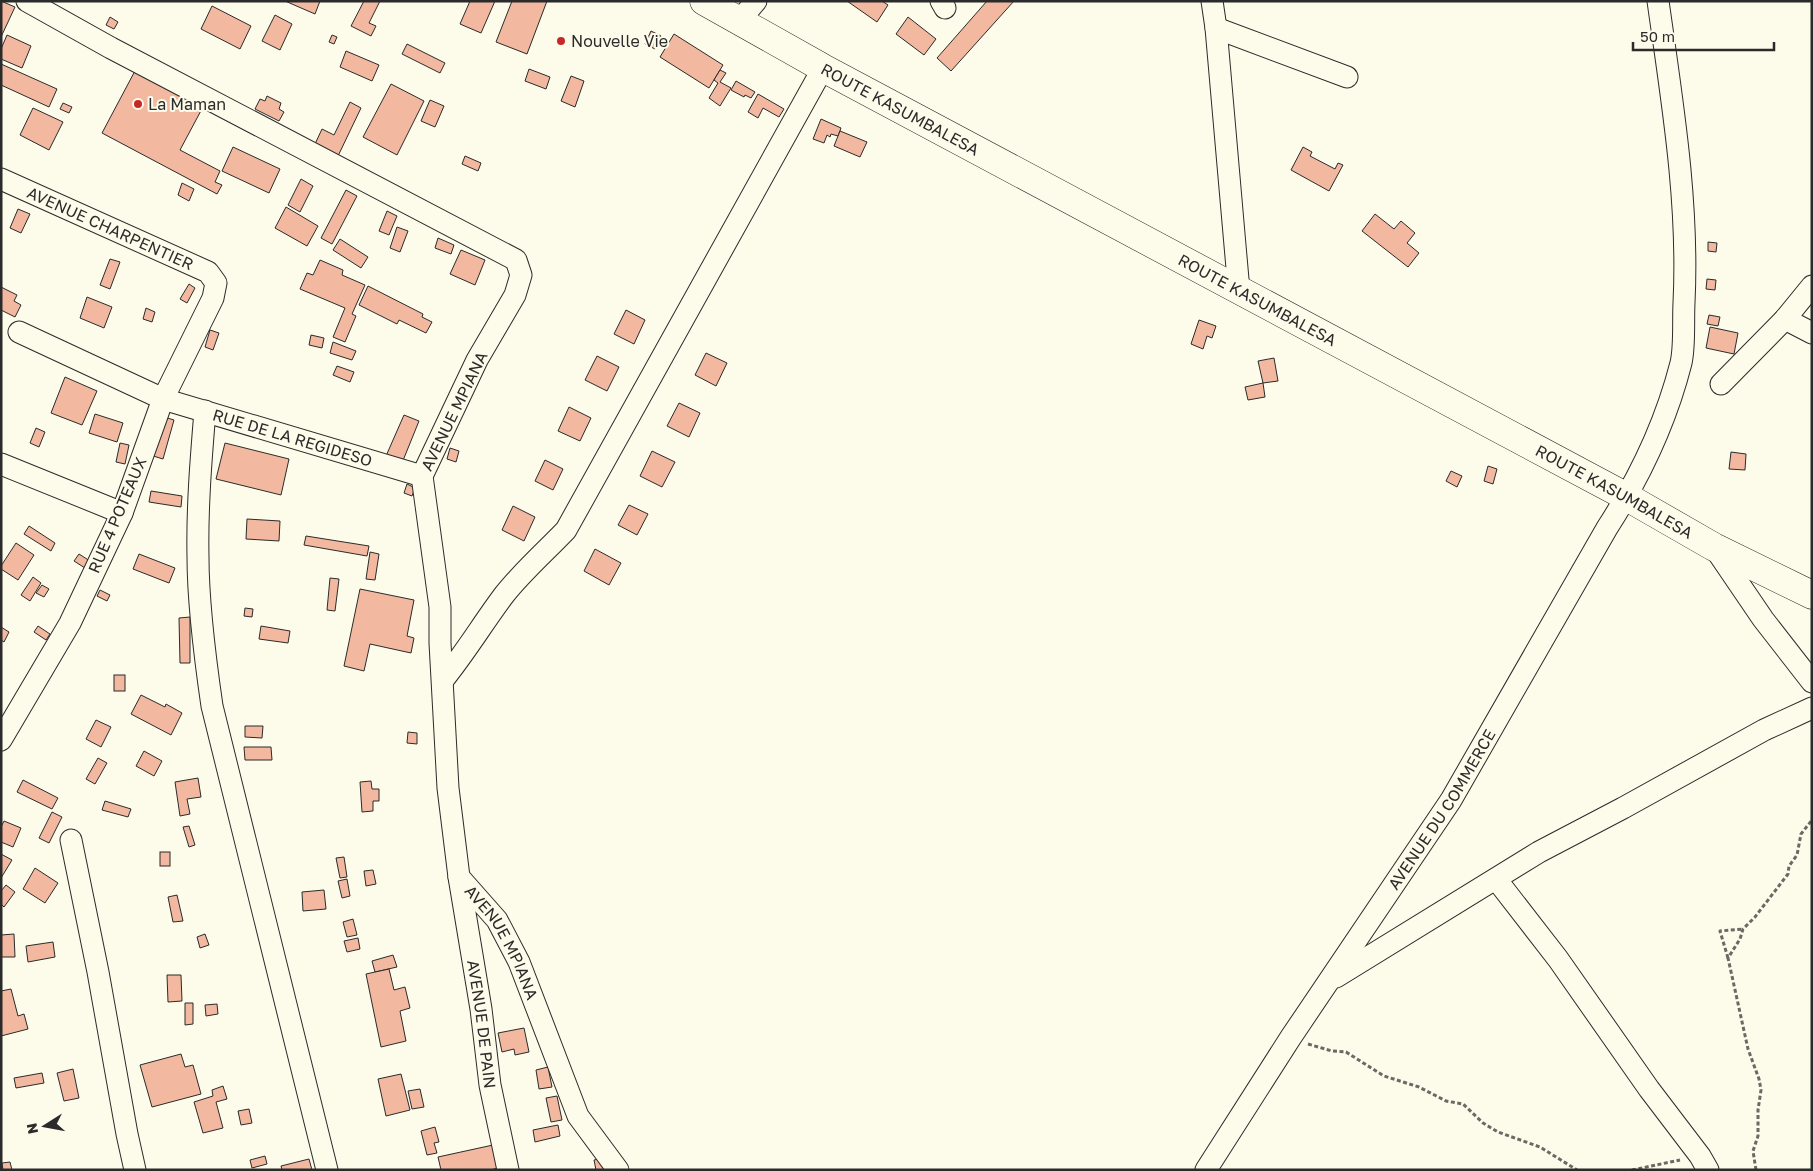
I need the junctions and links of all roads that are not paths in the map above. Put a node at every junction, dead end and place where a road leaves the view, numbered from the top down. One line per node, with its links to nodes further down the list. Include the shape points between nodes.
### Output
1 (27, 1): 20 (street, AVENUE MPIANA, via 516,260 521,276 515,294 478,360)
2 (704, 1): 5 (highway, ROUTE KASUMBALESA)
3 (1212, 1): 6 (street)
4 (1658, 1): 21 (street, AVENUE DU COMMERCE, via 1678,148 1686,268 1681,361 1657,435)
5 (748, 11): 7 (highway, ROUTE KASUMBALESA)
6 (1216, 28): 8 (street); 12 (street)
7 (823, 68): 12 (highway, ROUTE KASUMBALESA); 25 (street, via 566,530 506,592)
8 (1347, 77)
9 (1, 180): 10 (street, AVENUE CHARPENTIER, via 208,272)
10 (216, 283): 17 (street, RUE 4 POTEAUX, via 213,298)
11 (1812, 286): 13 (street)
12 (1239, 291): 21 (highway, ROUTE KASUMBALESA)
13 (1785, 319): 15 (street); 16 (street)
14 (19, 332): 17 (street, RUE DE LA REGIDESO)
15 (1812, 333)
16 (1721, 384)
17 (163, 399): 18 (street, RUE DE LA REGIDESO); 22 (street, RUE 4 POTEAUX)
18 (205, 411): 20 (street, RUE DE LA REGIDESO); 35 (street, via 198,557 212,706)
19 (1, 464): 22 (street)
20 (422, 476): 25 (street, AVENUE MPIANA, via 440,607)
21 (1627, 497): 23 (highway, ROUTE KASUMBALESA); 32 (street, AVENUE DU COMMERCE, via 1451,800)
22 (122, 512): 28 (street, RUE 4 POTEAUX, via 70,623)
23 (1714, 547): 24 (highway, ROUTE KASUMBALESA); 26 (street, via 1763,619)
24 (1812, 595)
25 (443, 680): 30 (street, AVENUE MPIANA, via 448,788)
26 (1812, 682)
27 (1812, 708): 31 (street, via 1755,734)
28 (1, 740)
29 (71, 840): 34 (street)
30 (459, 877): 36 (street, AVENUE DE PAIN, via 490,1085); 37 (street, AVENUE MPIANA, via 497,920 519,962 578,1116)
31 (1496, 878): 32 (street); 33 (street)
32 (1328, 981): 38 (street, AVENUE DU COMMERCE)
33 (1704, 1163)
34 (135, 1170)
35 (328, 1170)
36 (508, 1170)
37 (618, 1170)
38 (1206, 1170)

